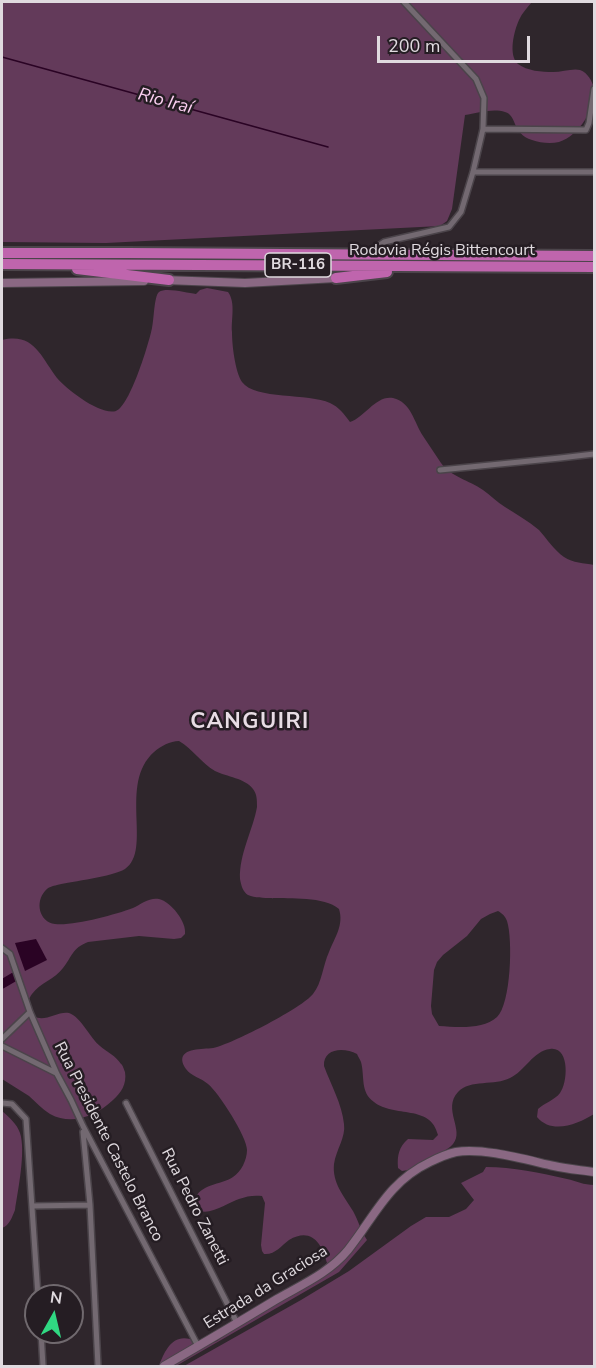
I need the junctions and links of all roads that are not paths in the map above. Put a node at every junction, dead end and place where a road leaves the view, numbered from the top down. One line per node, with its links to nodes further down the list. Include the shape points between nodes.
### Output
1 (404, 2): 3 (street, via 477,79 484,98)
2 (594, 89): 3 (street, via 586,130)
3 (483, 129): 4 (street)
4 (473, 172): 5 (street); 7 (street, via 461,212 449,227 384,242)
5 (594, 172)
6 (2, 254): 7 (highway, Rodovia Régis Bittencourt / BR-116)
7 (364, 255): 8 (highway, Rodovia Régis Bittencourt / BR-116)
8 (594, 256)
9 (2, 264): 10 (highway, Rodovia Régis Bittencourt / BR-116)
10 (30, 264): 11 (highway, Rodovia Régis Bittencourt / BR-116); 14 (highway)
11 (420, 267): 12 (highway, Rodovia Régis Bittencourt / BR-116); 13 (highway)
12 (594, 267)
13 (336, 278): 14 (main road, via 245,283)
14 (169, 280): 15 (main road)
15 (2, 283)
16 (594, 453): 17 (street)
17 (440, 470)
18 (2, 948): 19 (street, Rua Presidente Castelo Branco, via 10,954)
19 (30, 1012): 20 (street); 22 (street, Rua Presidente Castelo Branco)
20 (2, 1040)
21 (2, 1046): 22 (street)
22 (57, 1074): 25 (street, Rua Presidente Castelo Branco)
23 (2, 1103): 28 (street, via 12,1104 26,1119)
24 (126, 1103): 30 (street, Rua Pedro Zanetti)
25 (83, 1126): 27 (street); 32 (street, Rua Presidente Castelo Branco)
26 (594, 1173): 30 (main road, Estrada da Graciosa, via 474,1151 442,1156 402,1179 347,1251 327,1269)
27 (90, 1205): 28 (street); 34 (street)
28 (32, 1206): 29 (street)
29 (37, 1284)
30 (237, 1323): 32 (main road, Estrada da Graciosa)
31 (42, 1344): 33 (street)
32 (198, 1346): 35 (main road, Estrada da Graciosa)
33 (43, 1366)
34 (98, 1366)
35 (164, 1366)

